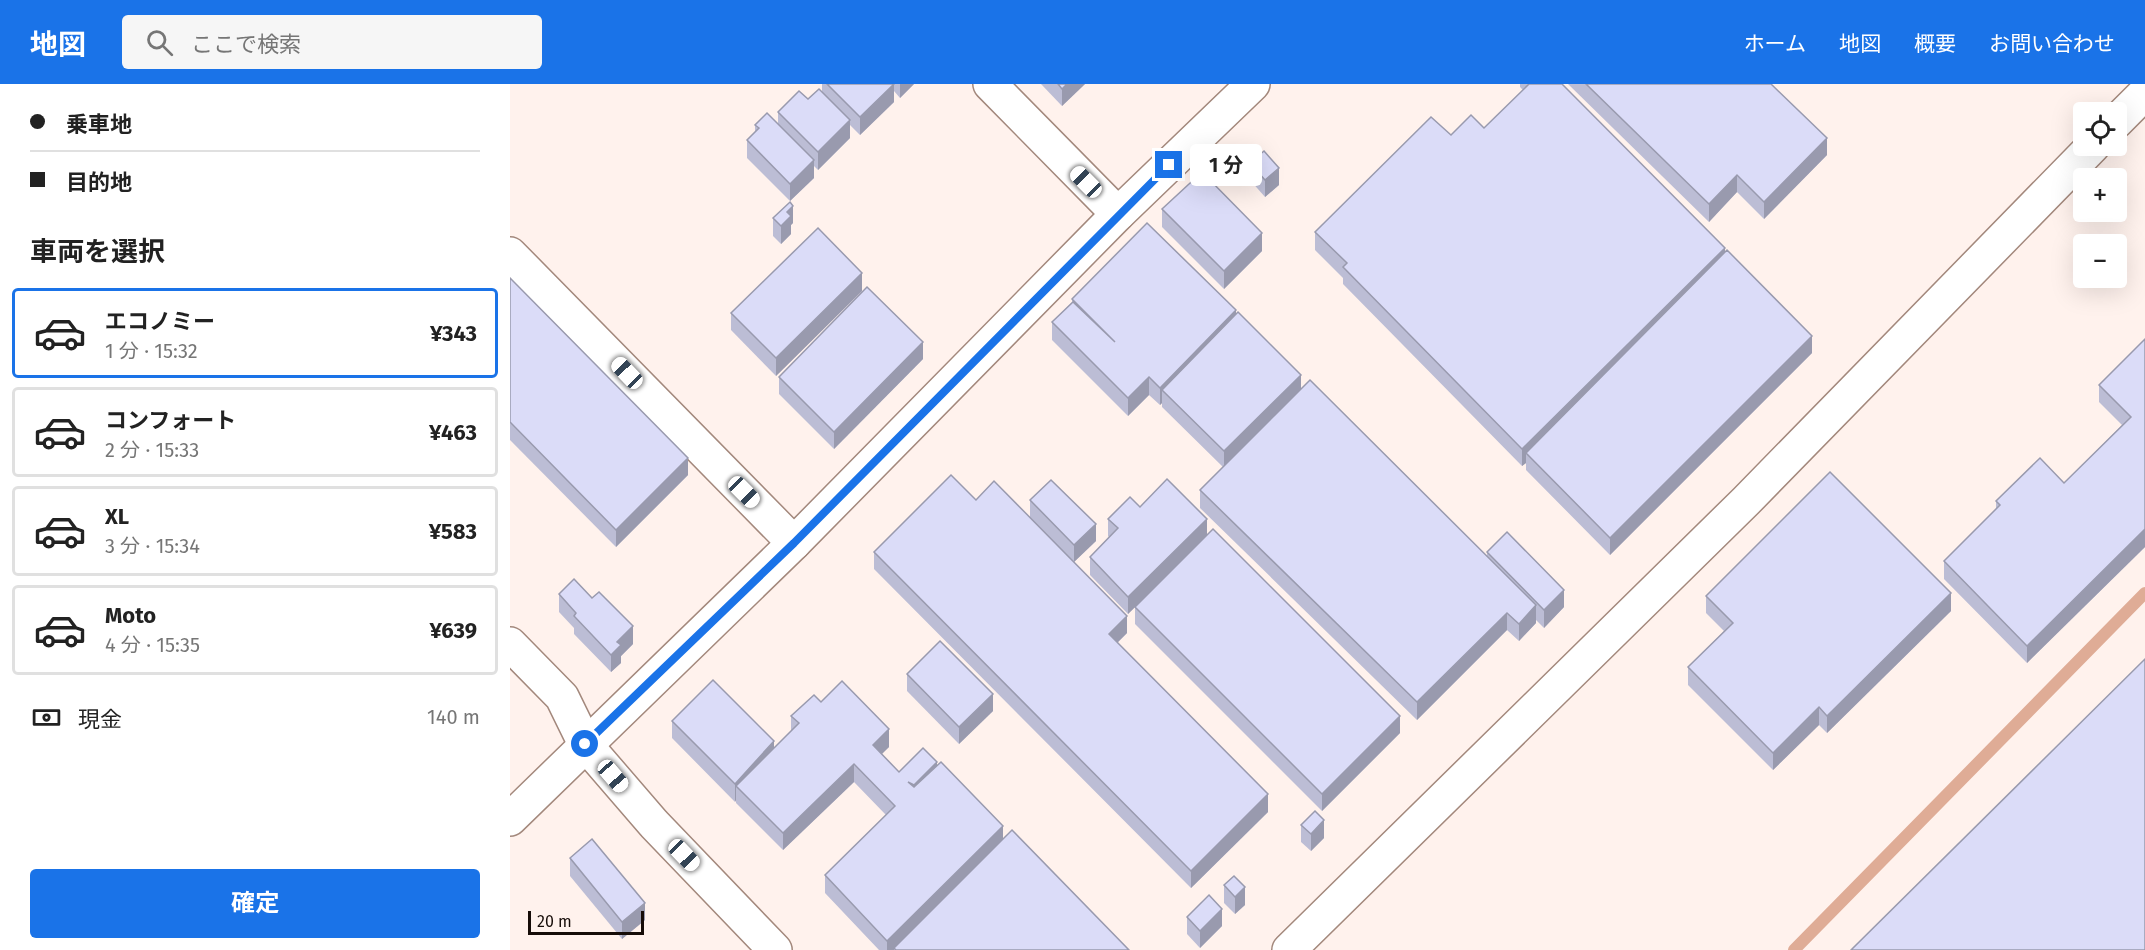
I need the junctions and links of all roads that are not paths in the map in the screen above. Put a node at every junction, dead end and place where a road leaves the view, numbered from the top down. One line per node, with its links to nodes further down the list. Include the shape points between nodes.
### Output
1 (990, 84): 6 (street)
2 (1253, 84): 6 (street)
3 (2145, 93): 4 (street)
4 (2127, 111)
5 (2083, 156): 13 (street, via 1746,501)
6 (1118, 214): 8 (street)
7 (510, 254): 8 (street)
8 (794, 543): 10 (street)
9 (510, 644): 10 (street, via 562,697)
10 (585, 744): 11 (street); 12 (street, via 654,824)
11 (510, 819)
12 (775, 950)
13 (1289, 950)

